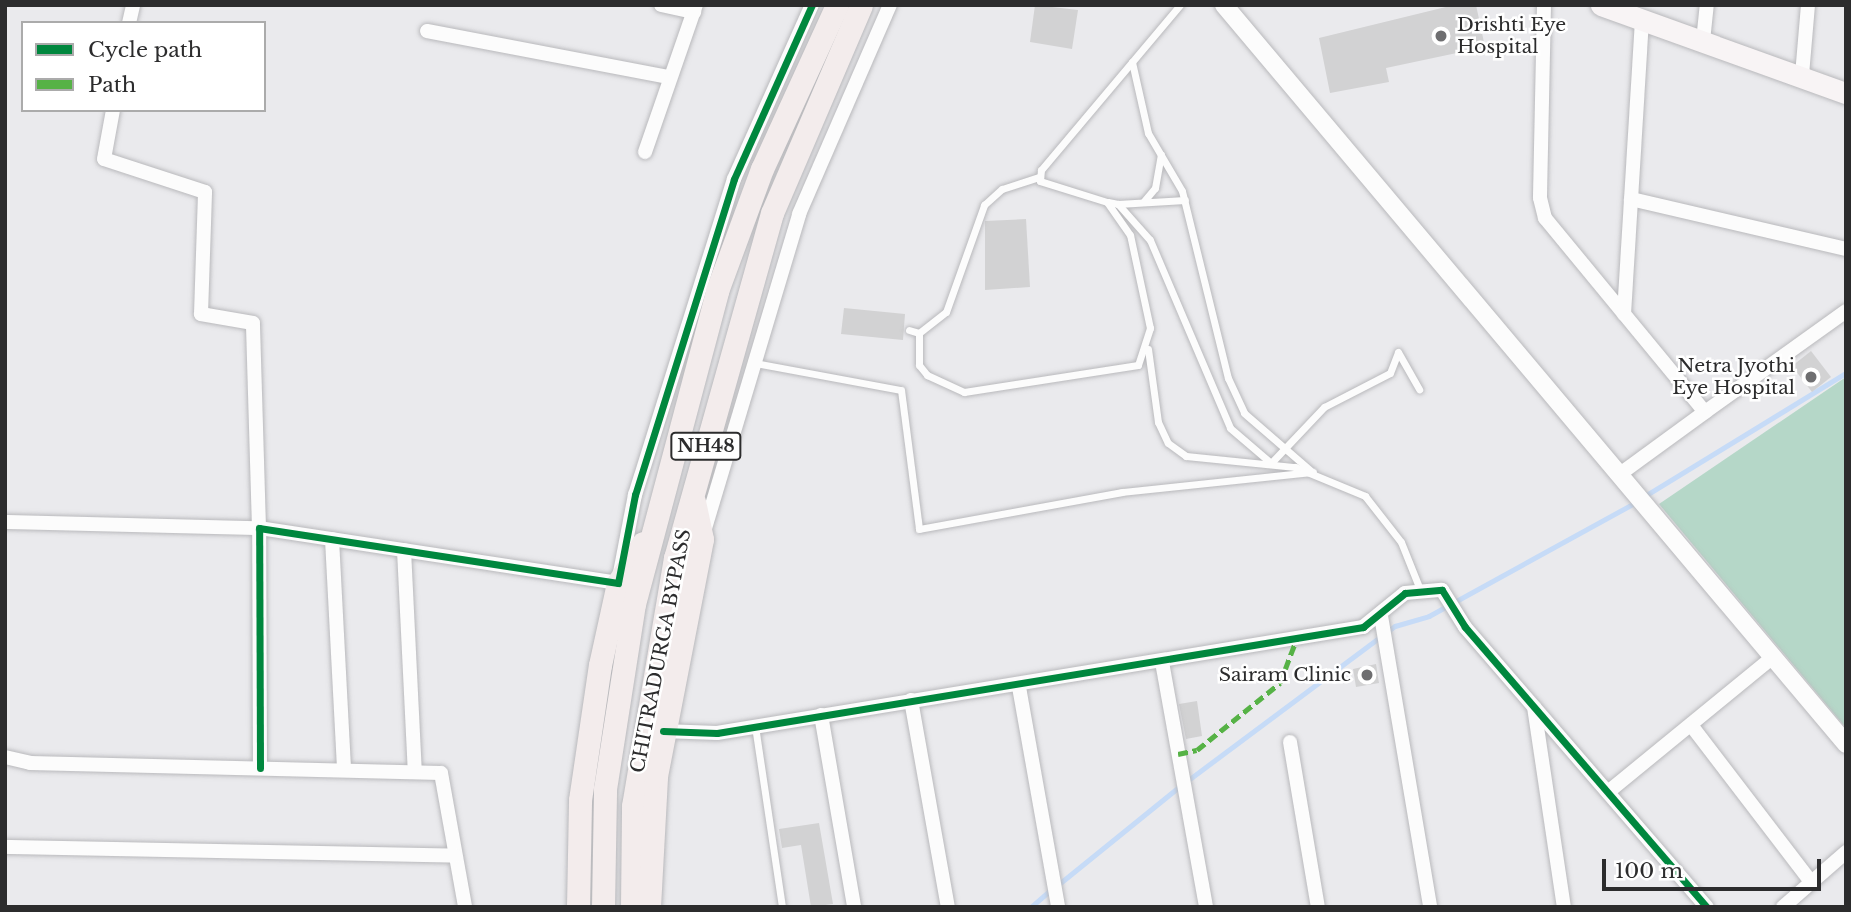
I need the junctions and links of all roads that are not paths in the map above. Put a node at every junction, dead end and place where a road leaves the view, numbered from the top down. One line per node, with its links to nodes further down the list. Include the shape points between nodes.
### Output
1 (661, 5): 12 (street)
2 (812, 5): 49 (street, via 734,179 635,495)
3 (837, 5): 44 (main road, CHITRADURGA BYPASS / NH48, via 762,169 717,291)
4 (861, 5): 42 (main road, CHITRADURGA BYPASS / NH48, via 772,213)
5 (890, 5): 35 (street, via 799,214)
6 (1180, 5): 16 (lane)
7 (1224, 5): 41 (street)
8 (1544, 5): 31 (street, via 1540,198 1545,218)
9 (1601, 5): 13 (main road)
10 (1707, 5): 15 (street)
11 (1808, 5): 17 (street)
12 (695, 9): 18 (street)
13 (1642, 20): 15 (main road); 24 (street)
14 (427, 31): 18 (street)
15 (1703, 41): 17 (main road)
16 (1132, 62): 22 (lane, via 1145,122); 23 (lane)
17 (1802, 75): 19 (main road)
18 (668, 77): 21 (street)
19 (1846, 93)
20 (113, 112): 45 (street, via 104,159 205,192 201,314 253,323)
21 (645, 152)
22 (1161, 155): 25 (lane); 27 (lane, via 1155,188)
23 (1040, 177): 26 (lane, via 1046,186); 33 (lane, via 1002,189 984,205 946,312)
24 (1631, 199): 29 (street); 31 (street)
25 (1185, 200): 27 (lane); 38 (lane, via 1228,378 1244,413)
26 (1107, 202): 28 (lane); 34 (lane, via 1139,260)
27 (1144, 202): 28 (lane)
28 (1118, 204): 39 (lane, via 1150,240 1230,428)
29 (1846, 249)
30 (1846, 311): 37 (street)
31 (1624, 314): 37 (street)
32 (909, 330): 33 (lane)
33 (919, 333): 34 (lane, via 919,365 927,375 964,392 1005,382 1118,373 1139,365)
34 (1147, 345): 39 (lane, via 1158,422 1168,443 1186,456)
35 (755, 363): 40 (lane, via 901,390 919,529 1122,492); 47 (street)
36 (1419, 389): 38 (lane, via 1398,352 1390,373 1324,407)
37 (1705, 412): 41 (street)
38 (1281, 447): 39 (lane); 40 (lane)
39 (1271, 463): 40 (lane)
40 (1313, 472): 50 (lane, via 1365,496 1401,542)
41 (1620, 474): 52 (street)
42 (692, 496): 47 (main road); 75 (main road, CHITRADURGA BYPASS / NH48, via 675,558 633,806)
43 (5, 522): 45 (street)
44 (655, 525): 49 (main road); 74 (main road, CHITRADURGA BYPASS / NH48, via 611,730)
45 (259, 528): 46 (street); 64 (street)
46 (332, 539): 48 (street); 65 (street)
47 (702, 540): 60 (main road)
48 (404, 550): 49 (street); 66 (street)
49 (618, 583): 73 (main road, via 580,800)
50 (1419, 587): 51 (street); 56 (street, via 1442,590)
51 (1381, 616): 53 (street, via 1363,627); 83 (street)
52 (1773, 657): 58 (street); 62 (street)
53 (1162, 662): 54 (street); 81 (street)
54 (1019, 687): 55 (street); 80 (street)
55 (911, 700): 57 (street); 79 (street)
56 (1534, 707): 67 (street); 84 (street)
57 (821, 715): 59 (street); 78 (street)
58 (1691, 725): 67 (street); 71 (street)
59 (755, 726): 60 (street); 77 (lane)
60 (663, 731): 76 (main road)
61 (1290, 742): 82 (street)
62 (1846, 744)
63 (5, 757): 64 (street, via 30,763)
64 (260, 768): 65 (street)
65 (344, 770): 66 (street)
66 (415, 772): 70 (street, via 441,773)
67 (1608, 792): 85 (street)
68 (5, 847): 70 (street)
69 (1846, 852): 71 (street)
70 (455, 856): 72 (street)
71 (1811, 883): 86 (street)
72 (465, 907)
73 (578, 907)
74 (603, 907)
75 (632, 907)
76 (649, 907)
77 (782, 907)
78 (854, 907)
79 (948, 907)
80 (1058, 907)
81 (1206, 907)
82 (1318, 907)
83 (1430, 907)
84 (1564, 907)
85 (1707, 907)
86 (1783, 907)

